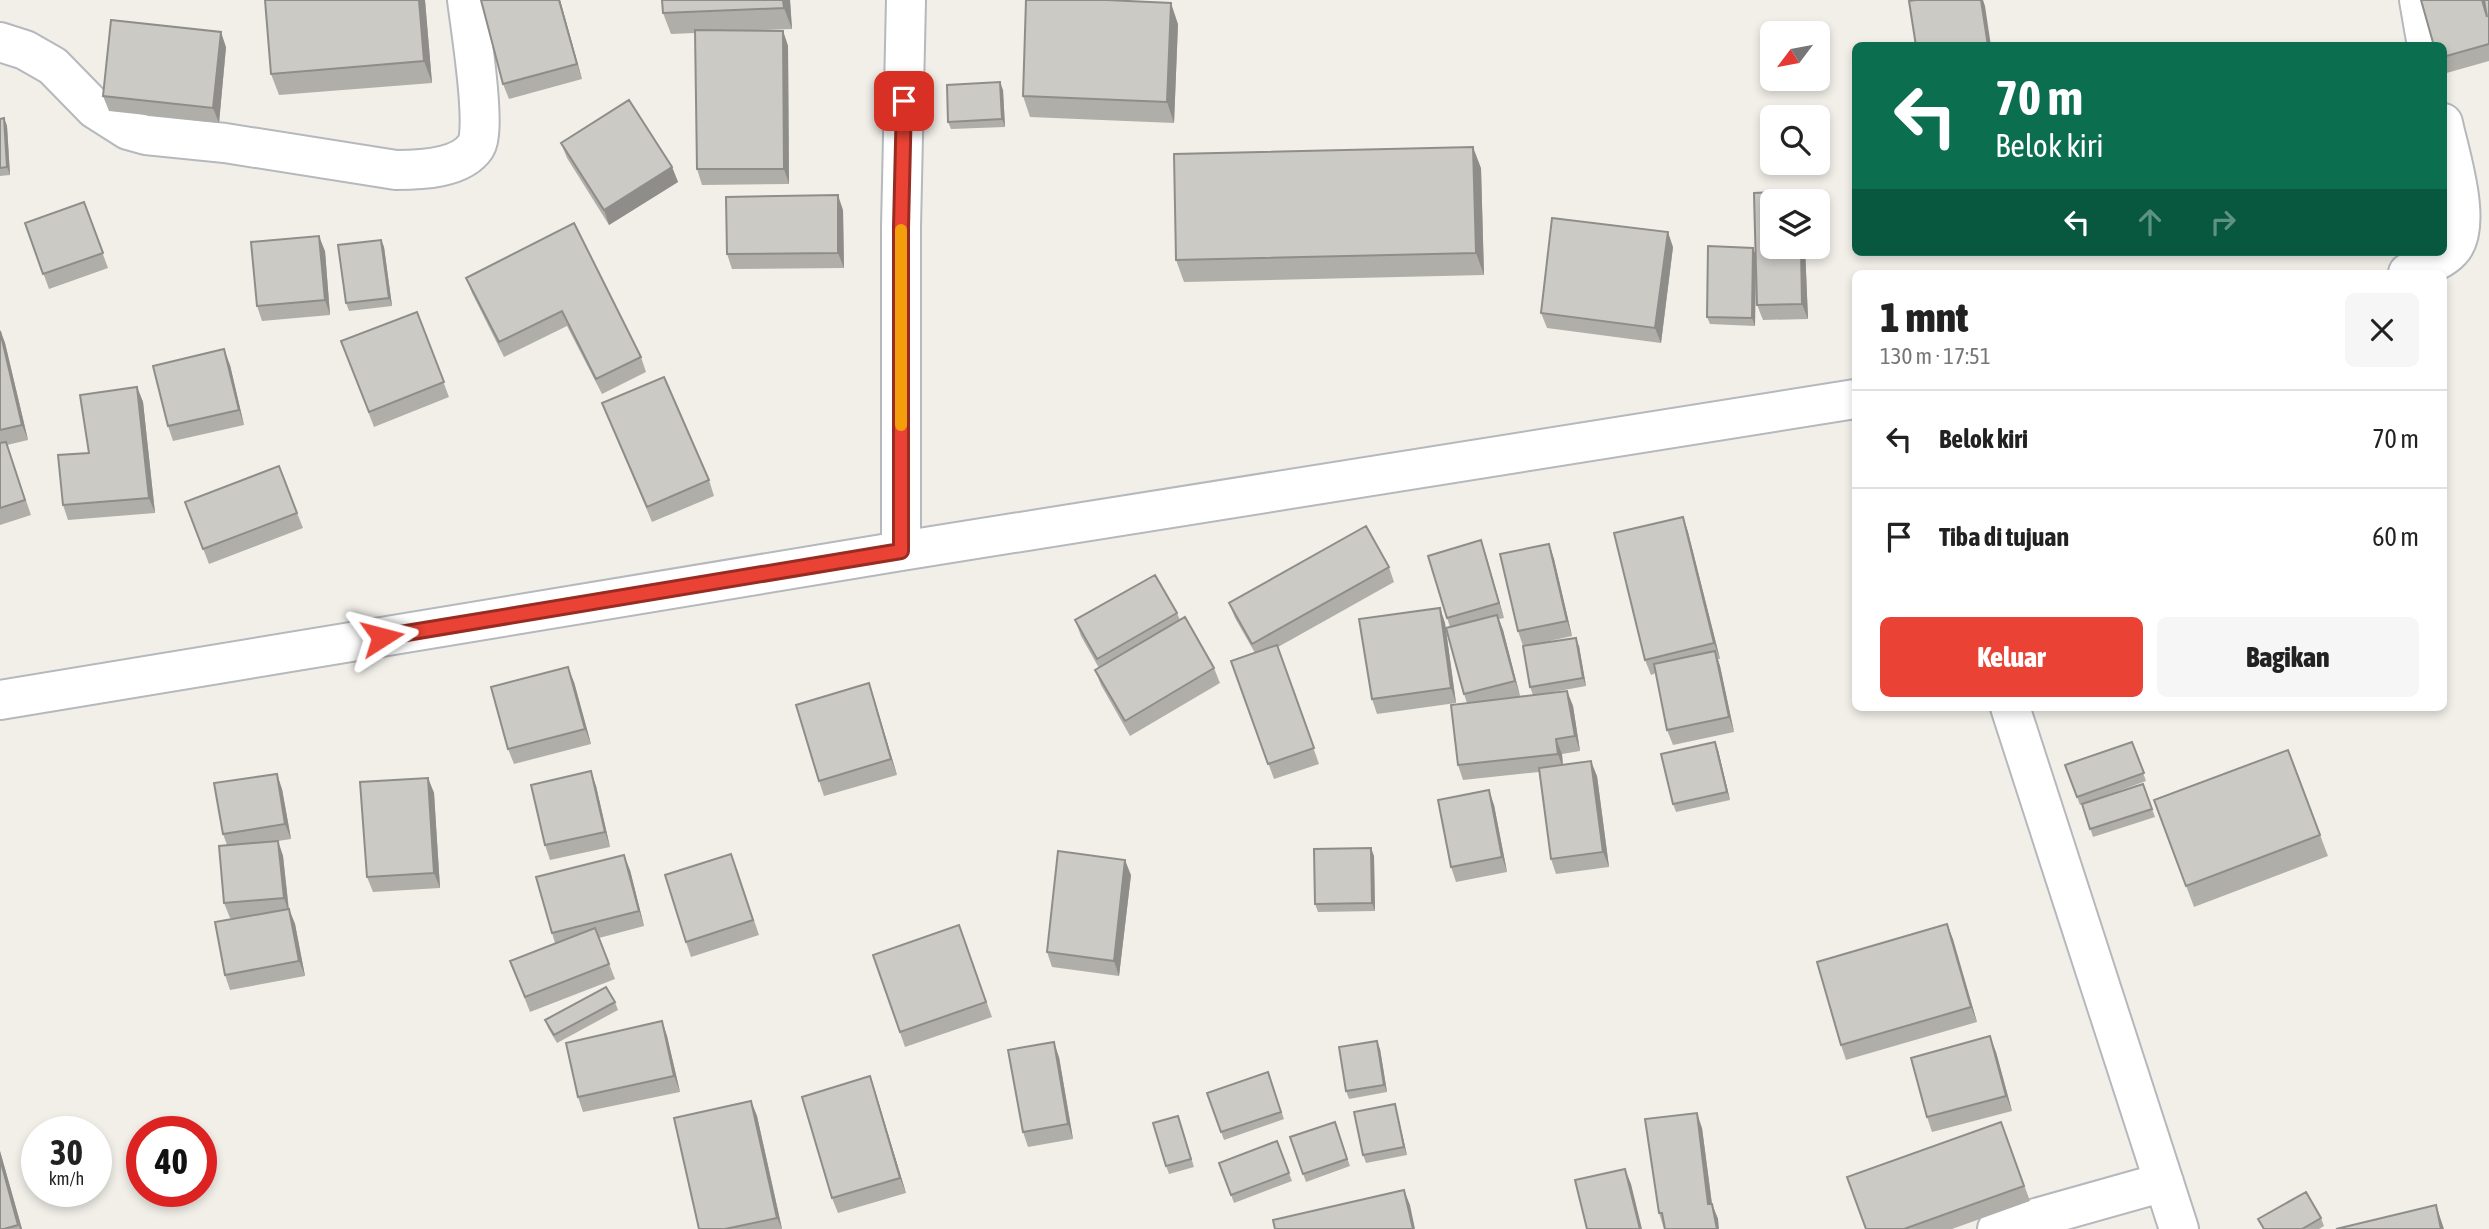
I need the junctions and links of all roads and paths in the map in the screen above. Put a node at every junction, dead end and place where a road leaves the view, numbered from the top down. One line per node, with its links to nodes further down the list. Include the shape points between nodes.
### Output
1 (467, 0): 4 (street, via 479,141 461,160 414,170 137,132 106,117 53,66)
2 (906, 0): 11 (street)
3 (2419, 0): 5 (street)
4 (0, 42)
5 (2426, 42)
6 (2447, 142): 7 (street, via 2461,210 2460,232)
7 (2447, 252)
8 (2439, 256): 9 (street)
9 (2414, 270)
10 (1852, 399): 11 (street)
11 (901, 551): 12 (street)
12 (0, 700)
13 (2011, 711): 14 (street)
14 (2164, 1182): 15 (street); 16 (street)
15 (1997, 1229)
16 (2179, 1229)

